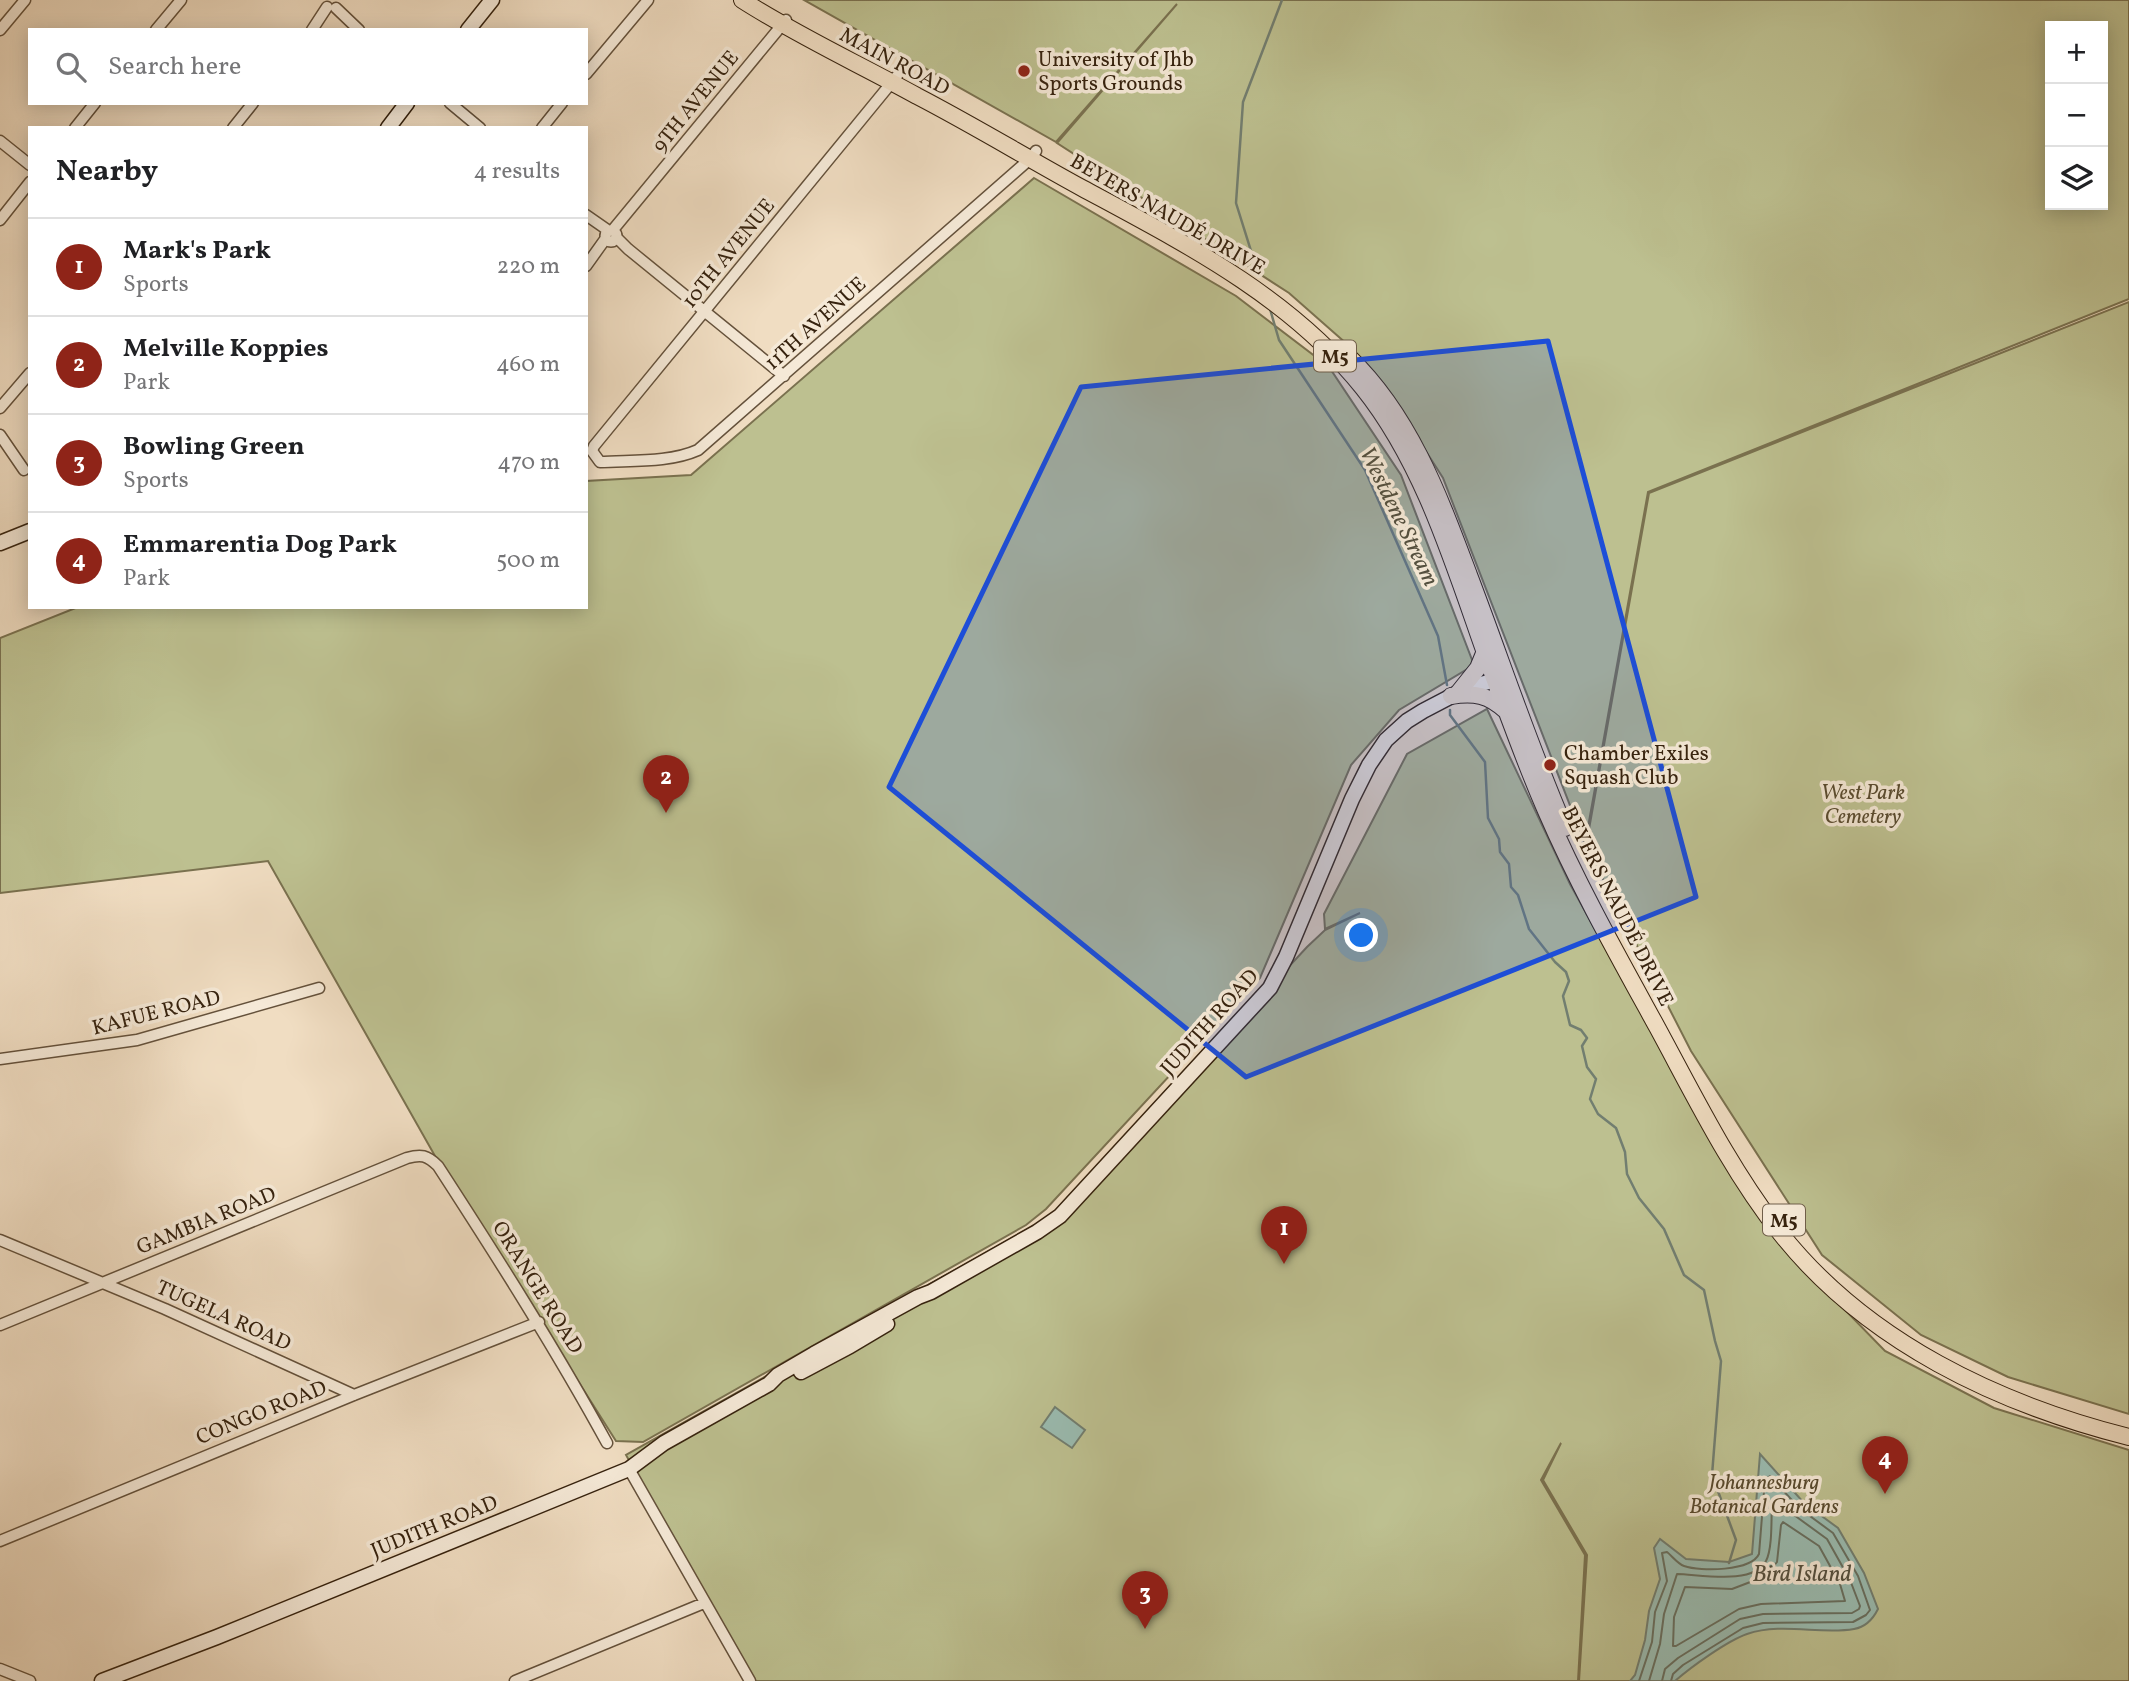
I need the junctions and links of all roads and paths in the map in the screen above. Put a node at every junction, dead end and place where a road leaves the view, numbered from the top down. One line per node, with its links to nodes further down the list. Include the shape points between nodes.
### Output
1 (25, 0): 13 (street)
2 (181, 0): 10 (street)
3 (492, 0): 12 (street)
4 (648, 0): 14 (street)
5 (742, 0): 8 (main road, MAIN ROAD / M5)
6 (757, 0): 8 (main road, MAIN ROAD / M5)
7 (333, 6): 9 (street); 11 (street)
8 (785, 21): 15 (main road, MAIN ROAD / M5); 32 (street, 9TH AVENUE)
9 (314, 27)
10 (158, 28)
11 (357, 28)
12 (470, 28)
13 (0, 30)
14 (588, 72)
15 (894, 79): 27 (main road, MAIN ROAD / M5); 34 (street, 10TH AVENUE)
16 (93, 105): 21 (street)
17 (251, 105): 22 (street)
18 (405, 105): 23 (street)
19 (452, 105): 24 (street)
20 (560, 105): 25 (street)
21 (77, 126)
22 (235, 126)
23 (389, 126)
24 (478, 126)
25 (544, 126)
26 (0, 141): 28 (street)
27 (1033, 155): 36 (street, 11TH AVENUE); 43 (main road, BEYERS NAUDÉ DRIVE / M5, via 1226,268 1280,306 1344,366 1383,415 1414,469); 44 (main road, BEYERS NAUDÉ DRIVE / M5, via 1179,230 1251,275 1304,316 1366,374 1396,415 1433,484)
28 (28, 163)
29 (28, 185): 31 (street)
30 (590, 218): 32 (street)
31 (0, 220)
32 (611, 236): 33 (street, 9TH AVENUE); 34 (street)
33 (588, 264)
34 (705, 312): 36 (street); 39 (street, 10TH AVENUE, via 594,446)
35 (28, 375): 37 (street)
36 (784, 376): 39 (street, 11TH AVENUE, via 687,455 600,462)
37 (0, 408)
38 (0, 435): 40 (street)
39 (594, 456)
40 (24, 470)
41 (28, 532): 42 (street)
42 (0, 543)
43 (1485, 651): 44 (main road, BEYERS NAUDÉ DRIVE / M5); 45 (main road, via 1478,668)
44 (1501, 678): 45 (street, JUDITH ROAD); 46 (main road, BEYERS NAUDÉ DRIVE / M5); 55 (main road, BEYERS NAUDÉ DRIVE / M5, via 1600,900 1662,1016 1751,1172 1806,1248 1855,1295 1944,1357 2047,1403)
45 (1455, 694): 46 (main road, via 1486,697); 58 (street, JUDITH ROAD, via 1399,727 1369,765 1270,988 1060,1216 930,1292 864,1338 769,1384 664,1443)
46 (1507, 712): 56 (main road, BEYERS NAUDÉ DRIVE / M5, via 1546,811 1627,972 1747,1186 1800,1256 1837,1293 1931,1360 2025,1405)
47 (319, 988): 48 (street, KAFUE ROAD, via 137,1040)
48 (0, 1059)
49 (427, 1156): 51 (street, GAMBIA ROAD, via 407,1158); 52 (street, ORANGE ROAD, via 438,1166)
50 (0, 1240): 51 (street, TUGELA ROAD)
51 (103, 1283): 53 (street, GAMBIA ROAD); 54 (street, TUGELA ROAD)
52 (539, 1322): 54 (street, CONGO ROAD); 57 (street, ORANGE ROAD)
53 (0, 1325)
54 (354, 1395): 59 (street, CONGO ROAD)
55 (2129, 1427)
56 (2129, 1437)
57 (607, 1443)
58 (629, 1469): 60 (street); 63 (street, JUDITH ROAD)
59 (0, 1541)
60 (704, 1603): 64 (street); 65 (street)
61 (0, 1669): 62 (street)
62 (30, 1681)
63 (102, 1681)
64 (515, 1681)
65 (750, 1681)

